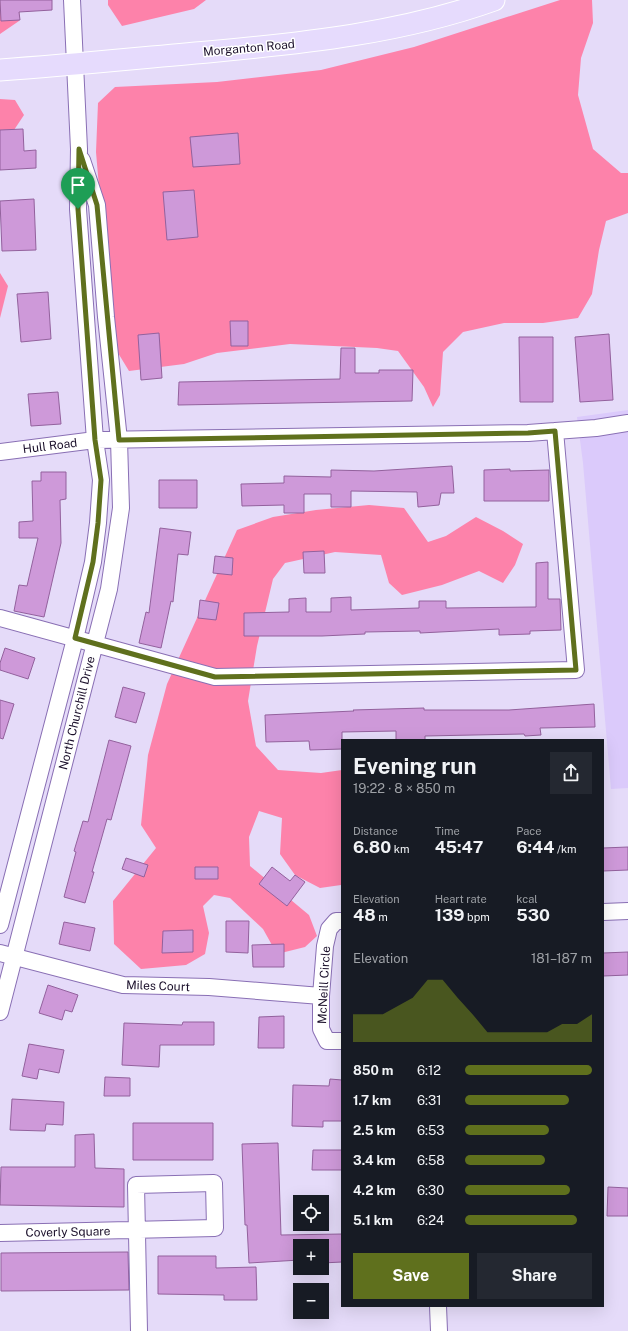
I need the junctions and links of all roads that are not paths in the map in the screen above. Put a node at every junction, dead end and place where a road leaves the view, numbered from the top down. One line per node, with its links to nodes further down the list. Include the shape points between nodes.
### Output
1 (72, 0): 3 (street, North Churchill Drive)
2 (494, 0): 3 (main road, Morganton Road, via 420,22 302,44)
3 (74, 64): 4 (main road, Morganton Road); 5 (street, North Churchill Drive)
4 (0, 70)
5 (79, 149): 8 (street, North Churchill Drive, via 78,209); 9 (street, North Churchill Drive, via 97,205)
6 (628, 423): 7 (street, Hull Road)
7 (555, 431): 9 (street, Hull Road); 13 (street, via 576,670 215,677)
8 (95, 440): 9 (street, Hull Road); 10 (street, Hull Road); 12 (street, North Churchill Drive, via 101,480 98,523 93,562)
9 (119, 440): 13 (street, North Churchill Drive, via 121,508 117,542 109,589)
10 (0, 452)
11 (0, 618): 12 (street)
12 (75, 638): 13 (street); 17 (street, North Churchill Drive)
13 (94, 644): 18 (street, North Churchill Drive)
14 (628, 911): 15 (street)
15 (604, 912)
16 (341, 921): 19 (street, McNeill Circle, via 336,921 329,929)
17 (0, 925)
18 (7, 955): 19 (street, Miles Court, via 123,986 209,987); 20 (street, North Churchill Drive)
19 (320, 996): 21 (street, McNeill Circle, via 321,1029 327,1040)
20 (0, 1012)
21 (341, 1041)
22 (136, 1230): 22 (street, Coverly Square, via 136,1185 214,1184 214,1228); 23 (street, Coverly Square); 25 (street, Coverly Square)
23 (0, 1233)
24 (438, 1307): 26 (street)
25 (138, 1331)
26 (438, 1331)

